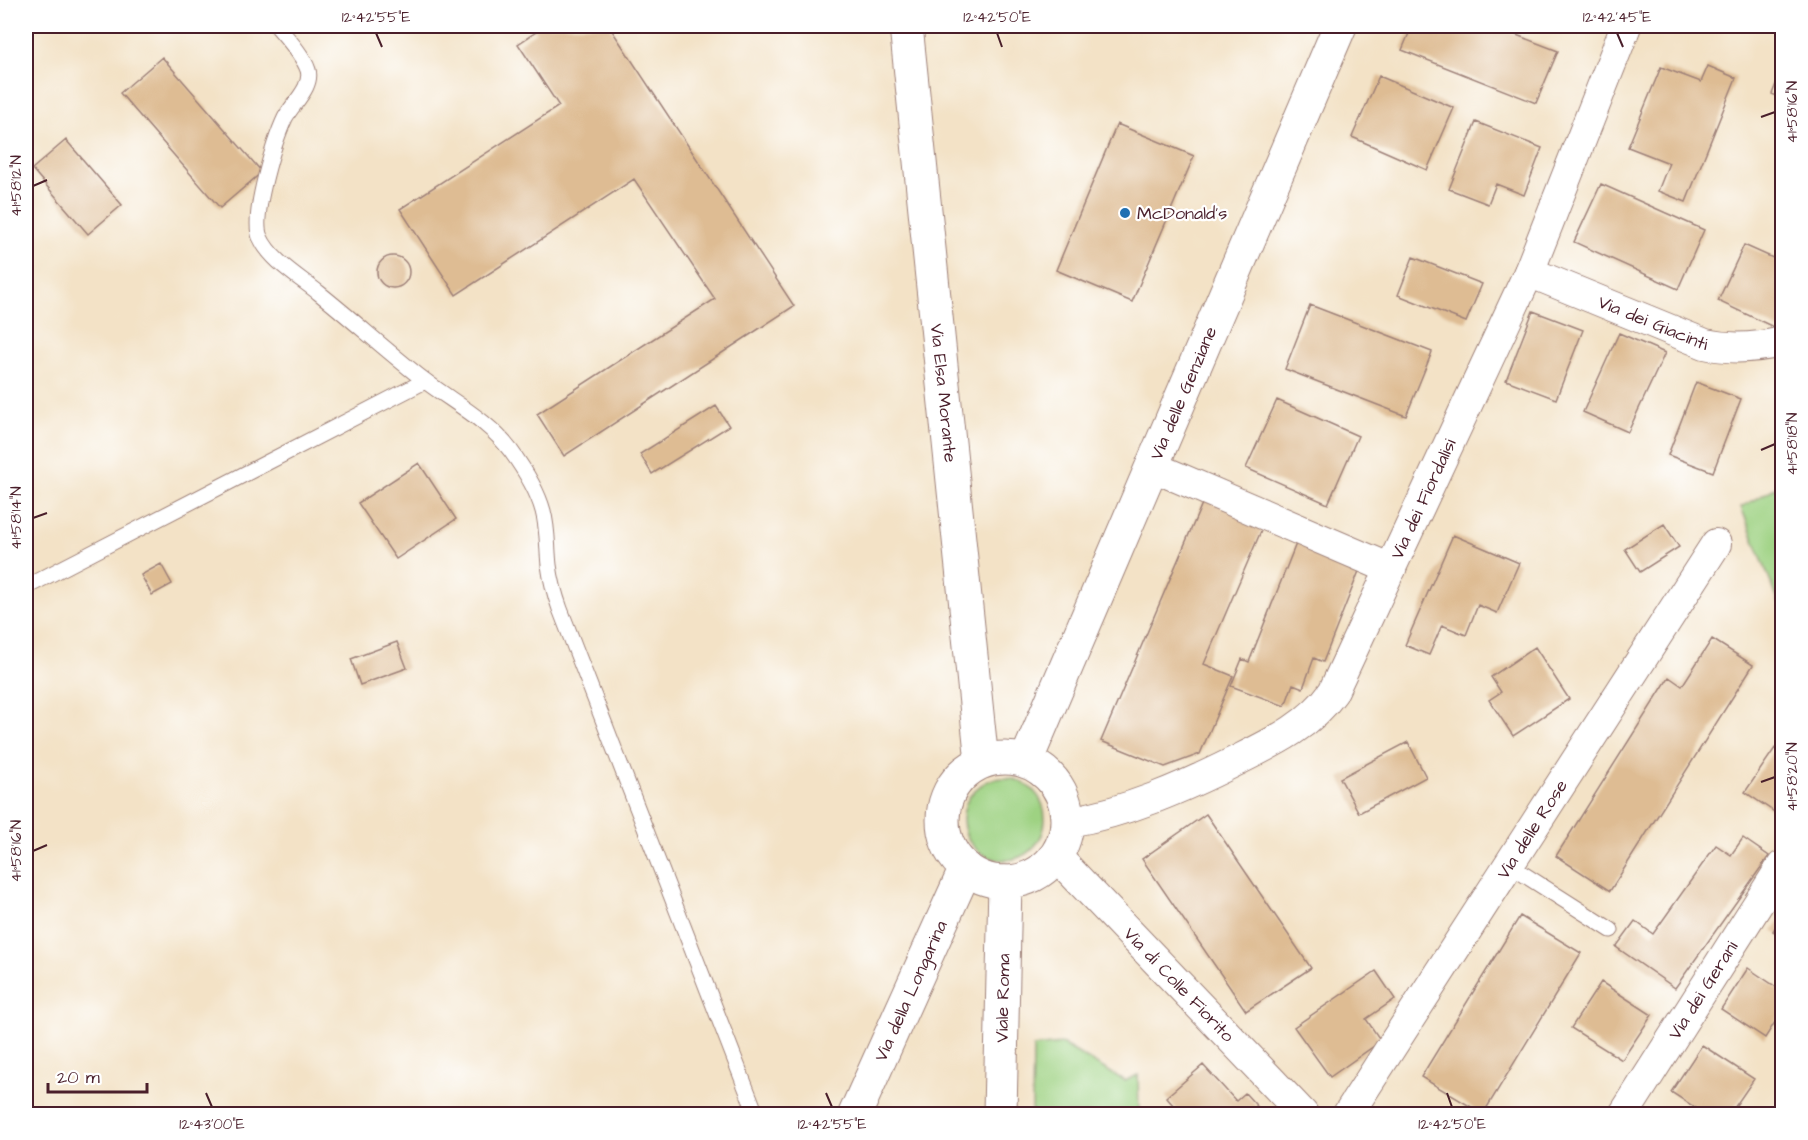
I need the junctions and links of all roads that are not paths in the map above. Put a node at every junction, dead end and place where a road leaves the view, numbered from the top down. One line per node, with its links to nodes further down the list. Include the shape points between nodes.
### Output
1 (277, 26): 7 (lane, via 305,65 309,78 278,137 259,204 260,236 284,265)
2 (906, 26): 13 (street, Via Elsa Morante)
3 (1340, 26): 8 (street, Via delle Genziane)
4 (1626, 26): 5 (street, Via dei Fiordalisi)
5 (1529, 272): 6 (street, Via dei Giacinti, via 1705,344 1749,348); 10 (street, Via dei Fiordalisi)
6 (1782, 342)
7 (425, 381): 11 (lane); 21 (lane, via 495,432 537,494 544,513 549,567 560,609)
8 (1151, 466): 10 (street); 12 (street, Via delle Genziane)
9 (1716, 544): 16 (street, Via delle Rose)
10 (1391, 569): 14 (street, Via dei Fiordalisi, via 1333,692 1305,722 1268,745 1167,794 1118,811)
11 (26, 587)
12 (1026, 761): 13 (street, via 1004,758); 14 (street, via 1057,784)
13 (982, 762): 18 (street, via 964,773 950,790 943,810 944,832 952,852)
14 (1068, 822): 15 (street)
15 (1056, 856): 19 (street, via 1042,870 1024,879); 24 (street, Via di Colle Fiorito)
16 (1509, 865): 20 (lane); 25 (street, Via delle Rose)
17 (1782, 866): 26 (street, Via dei Gerani)
18 (966, 868): 19 (street, via 984,879); 22 (street, Via della Longarina)
19 (1005, 882): 23 (street, Viale Roma)
20 (1611, 930)
21 (756, 1114)
22 (855, 1114)
23 (1000, 1114)
24 (1303, 1114)
25 (1348, 1114)
26 (1624, 1114)

